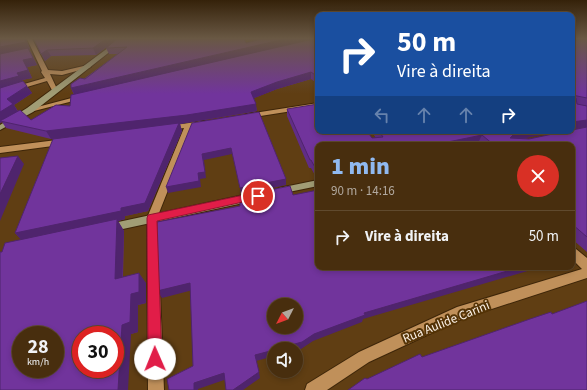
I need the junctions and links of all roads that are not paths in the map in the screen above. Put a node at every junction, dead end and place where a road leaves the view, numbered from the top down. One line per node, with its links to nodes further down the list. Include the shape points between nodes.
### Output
1 (37, 57): 4 (street)
2 (101, 57): 3 (street)
3 (88, 67): 4 (street, via 62,73); 6 (street)
4 (44, 72): 5 (street)
5 (47, 79): 6 (street); 7 (street)
6 (55, 91): 10 (street)
7 (0, 93)
8 (92, 95): 10 (street)
9 (315, 105): 11 (street)
10 (30, 110): 14 (street)
11 (242, 117)
12 (212, 122): 13 (street)
13 (189, 126): 15 (street); 19 (street)
14 (0, 128)
15 (158, 130)
16 (71, 141): 17 (street)
17 (0, 150)
18 (315, 184): 19 (street)
19 (152, 218): 20 (street); 24 (street)
20 (99, 230)
21 (575, 255): 22 (street)
22 (587, 266)
23 (587, 273): 25 (street, Rua Aulide Carini, via 462,312 364,357)
24 (156, 390)
25 (312, 390)

